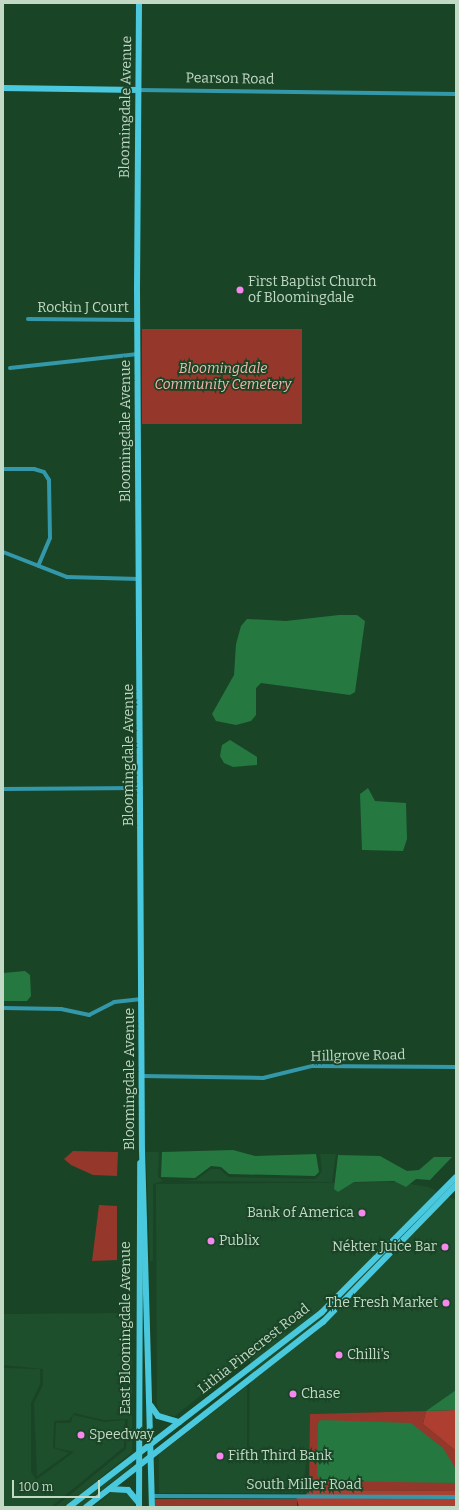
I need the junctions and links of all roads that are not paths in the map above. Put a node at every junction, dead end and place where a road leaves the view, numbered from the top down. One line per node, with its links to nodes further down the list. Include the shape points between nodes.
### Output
1 (139, 3): 3 (main road, Bloomingdale Avenue)
2 (3, 88): 3 (main road, Pearson Road)
3 (138, 90): 4 (street, Pearson Road); 6 (main road, Bloomingdale Avenue)
4 (456, 94)
5 (28, 319): 6 (street, Rockin J Court)
6 (137, 320): 7 (main road, Bloomingdale Avenue)
7 (138, 354): 8 (street); 12 (main road, Bloomingdale Avenue)
8 (10, 368)
9 (3, 469): 11 (street, via 44,472 49,480 50,538)
10 (3, 552): 11 (street)
11 (38, 566): 12 (street, via 84,580)
12 (139, 579): 13 (main road, Bloomingdale Avenue)
13 (141, 788): 14 (street); 15 (main road, Bloomingdale Avenue)
14 (3, 789)
15 (142, 999): 16 (street, via 114,1002 89,1015 61,1009); 18 (main road, Bloomingdale Avenue)
16 (3, 1008)
17 (456, 1066): 18 (street, Hillgrove Road, via 312,1066 263,1078)
18 (142, 1076): 19 (main road, Bloomingdale Avenue)
19 (142, 1150): 22 (main road, Bloomingdale Avenue); 25 (main road, East Bloomingdale Avenue, via 137,1218)
20 (456, 1177): 23 (main road, Lithia Pinecrest Road, via 322,1312)
21 (456, 1185): 26 (main road, Lithia Pinecrest Road, via 323,1322)
22 (151, 1404): 23 (main road, via 158,1416); 24 (main road, Bloomingdale Avenue)
23 (179, 1422): 24 (main road, Lithia Pinecrest Road)
24 (151, 1443): 25 (main road, Lithia Pinecrest Road); 26 (main road, Bloomingdale Avenue)
25 (138, 1452): 27 (main road, East Bloomingdale Avenue); 32 (main road, Lithia Pinecrest Road)
26 (151, 1456): 27 (main road, Lithia Pinecrest Road); 29 (main road, Bloomingdale Avenue)
27 (138, 1465): 28 (main road, Lithia Pinecrest Road); 31 (main road, East Bloomingdale Avenue)
28 (108, 1489): 31 (main road, via 128,1490); 33 (main road, Lithia Pinecrest Road)
29 (152, 1496): 30 (street, South Miller Road); 34 (main road, Bloomingdale Avenue)
30 (456, 1497)
31 (139, 1505)
32 (68, 1507)
33 (86, 1507)
34 (152, 1507)

